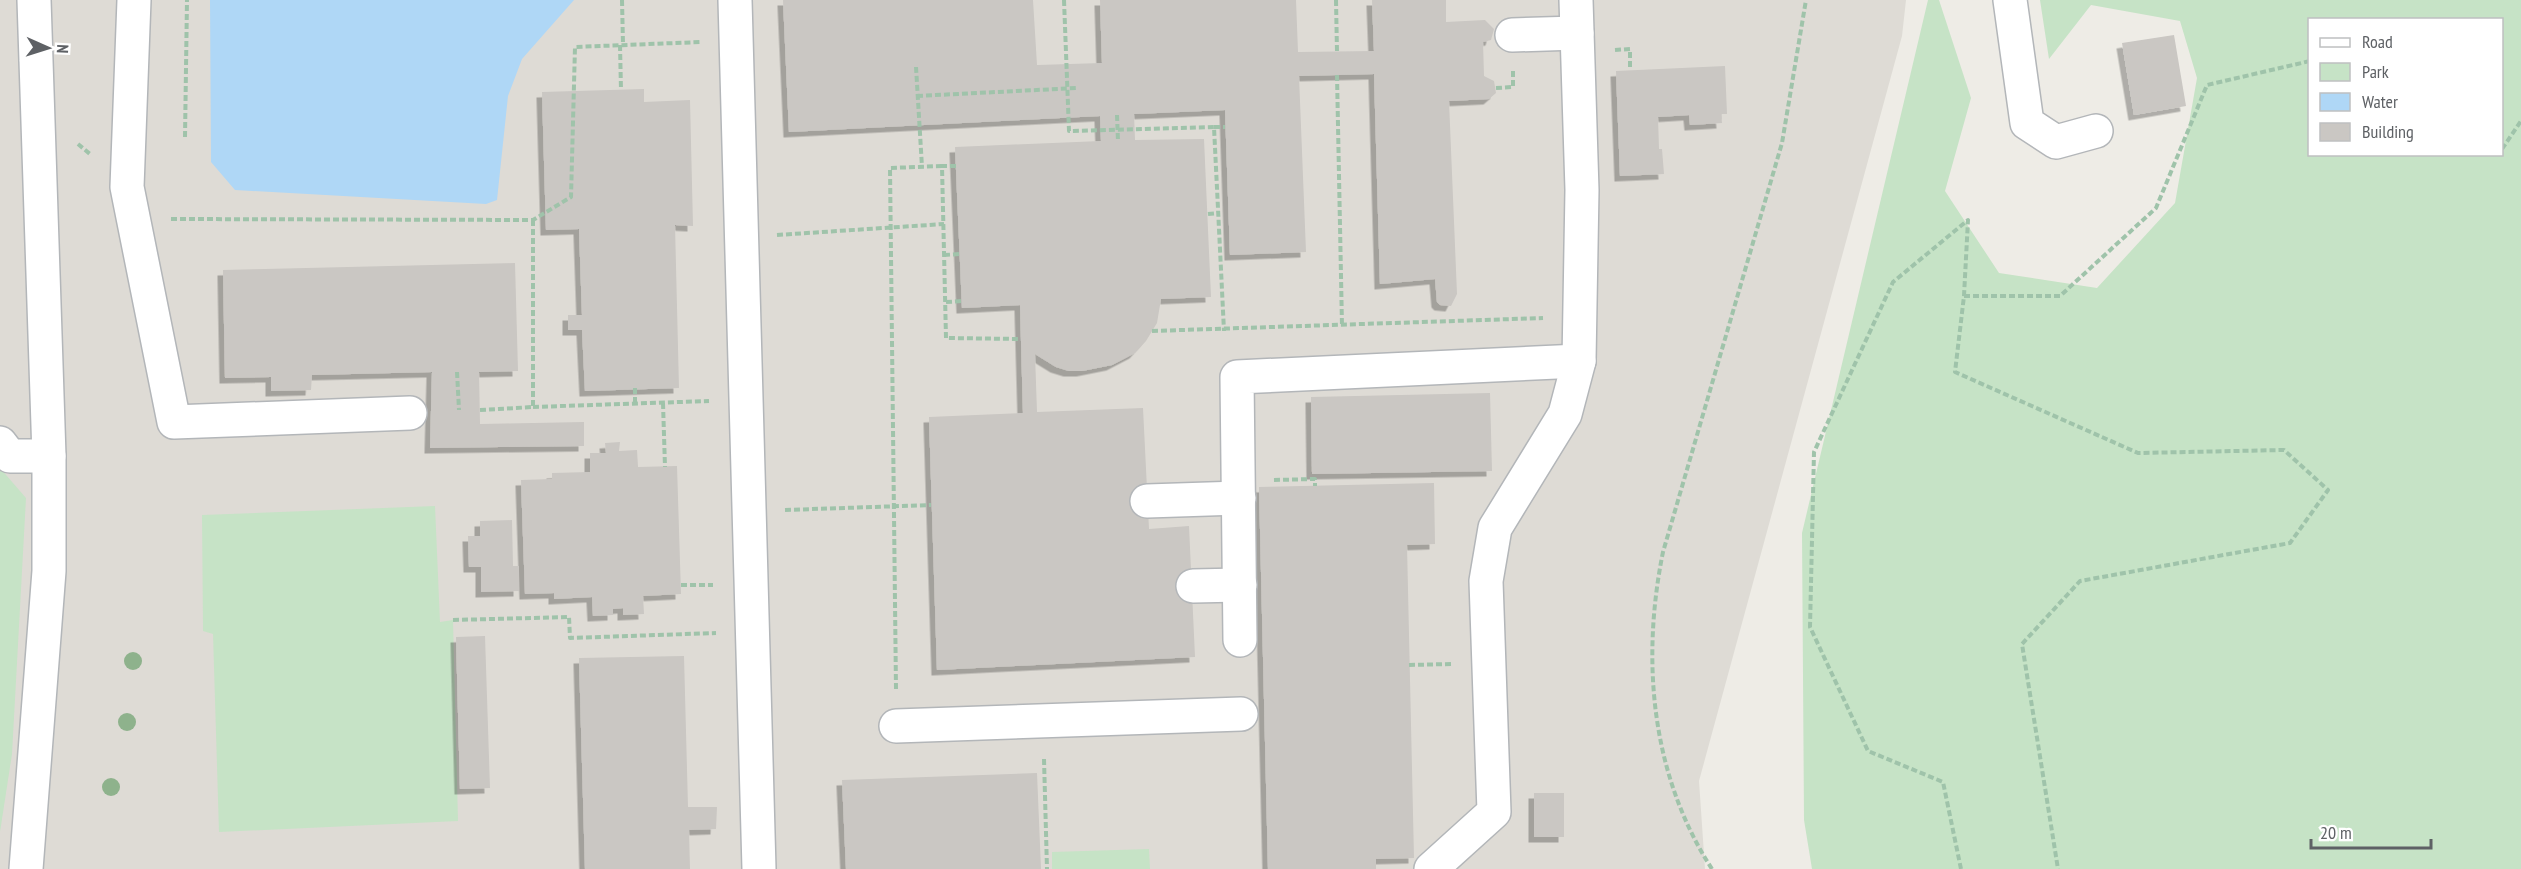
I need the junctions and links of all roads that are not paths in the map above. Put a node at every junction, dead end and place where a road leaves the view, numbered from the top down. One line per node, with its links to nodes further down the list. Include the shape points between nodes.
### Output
1 (34, 0): 12 (lane)
2 (134, 0): 10 (lane, via 130,202 174,422)
3 (735, 0): 21 (lane)
4 (1576, 0): 6 (lane)
5 (2010, 0): 8 (lane, via 2027,123 2056,142)
6 (1577, 33): 7 (lane); 9 (lane, via 1582,190)
7 (1512, 35)
8 (2097, 131)
9 (1579, 361): 13 (lane, via 1237,377); 22 (lane, via 1565,414 1494,528 1486,581 1494,812)
10 (410, 413)
11 (0, 443): 12 (lane, via 10,456)
12 (49, 456): 20 (lane, via 49,571)
13 (1239, 490): 14 (lane); 15 (lane)
14 (1147, 501)
15 (1240, 585): 16 (lane); 17 (lane)
16 (1193, 586)
17 (1240, 640)
18 (1241, 714): 19 (lane, via 1150,727 1043,720)
19 (896, 726)
20 (26, 869)
21 (759, 869)
22 (1431, 869)

